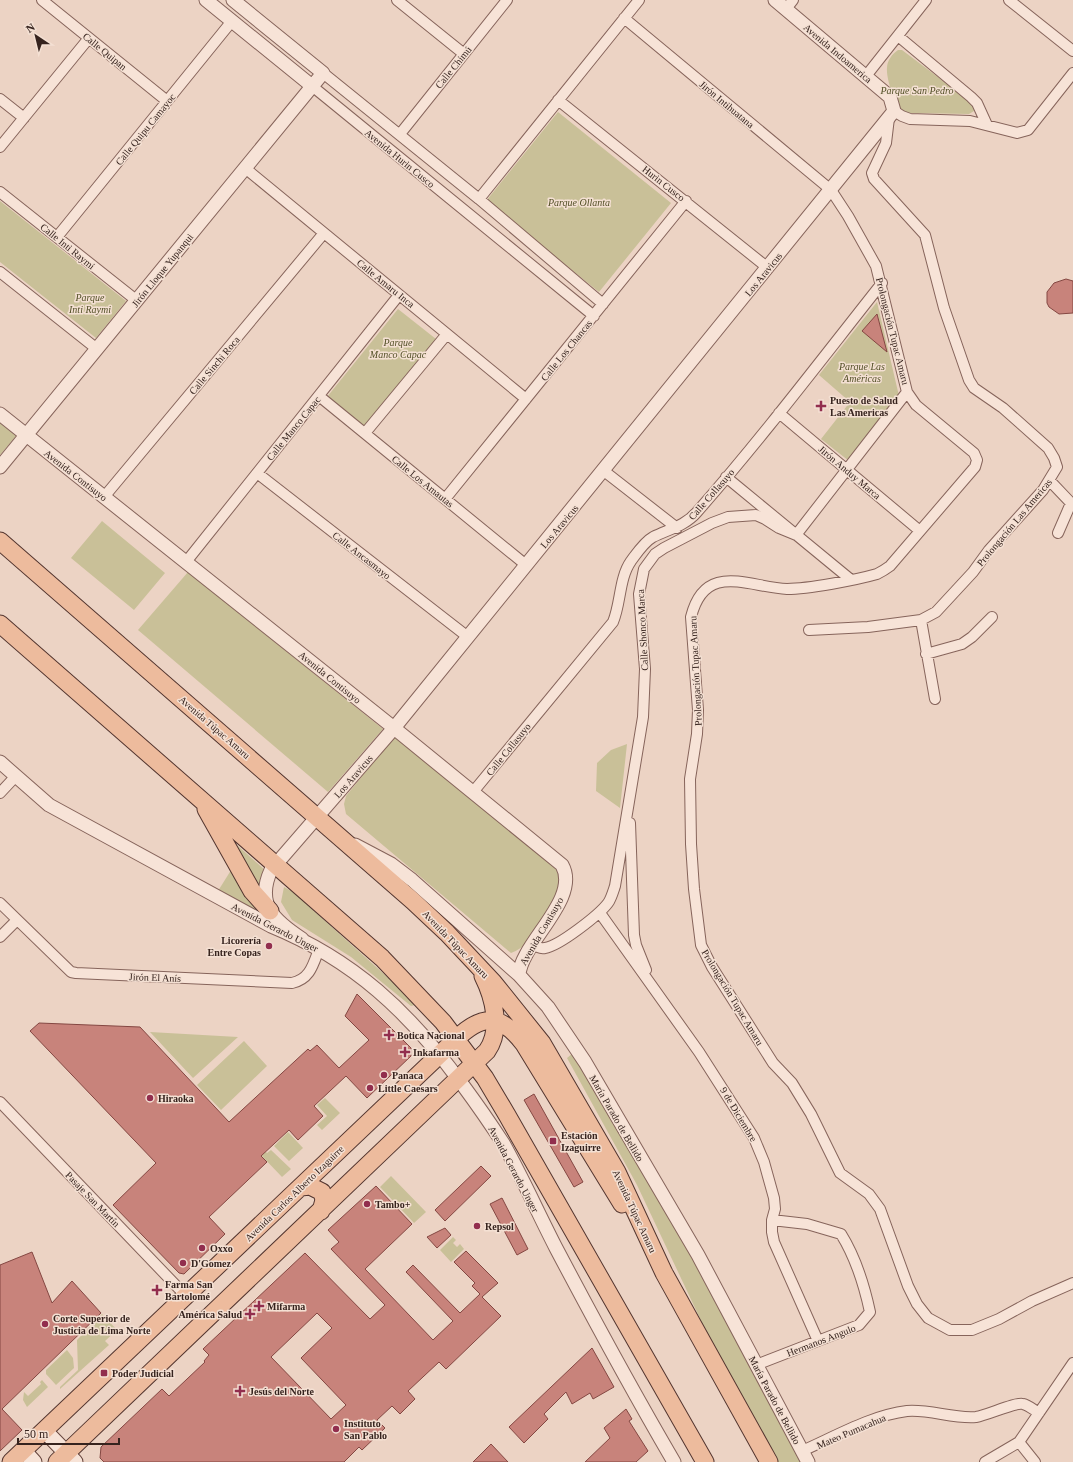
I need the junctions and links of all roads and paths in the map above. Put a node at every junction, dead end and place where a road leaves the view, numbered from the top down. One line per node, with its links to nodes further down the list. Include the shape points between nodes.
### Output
1 (42, 0): 14 (street, Calle Quipan)
2 (206, 0): 12 (street, Avenida Hurin Cusco)
3 (233, 0): 17 (street, Avenida Hurin Cusco)
4 (397, 0): 16 (street)
5 (507, 0): 16 (street, Calle Chimú)
6 (639, 0): 11 (street)
7 (775, 0): 10 (street, Avenida Indoamerica)
8 (926, 0): 13 (street)
9 (1009, 0): 15 (street)
10 (790, 5): 19 (street, Avenida Indoamerica)
11 (624, 18): 23 (street); 31 (street, Jirón Intihuatana)
12 (232, 21): 21 (street, Avenida Hurin Cusco); 24 (street, Calle Quipu Camayoc)
13 (898, 36): 19 (street); 27 (street, via 971,97 977,103)
14 (89, 38): 24 (street, Calle Quipan); 26 (street)
15 (1073, 51)
16 (464, 54): 28 (street, Calle Chimú)
17 (323, 72): 21 (street, Jirón Lloque Yupanqui); 28 (street, Avenida Hurin Cusco)
18 (1073, 73): 20 (street)
19 (866, 76): 25 (street, Avenida Indoamerica, via 890,97)
20 (1069, 84): 27 (street, via 1028,130 1022,133)
21 (312, 86): 30 (street, Jirón Lloque Yupanqui); 43 (street, Avenida Hurin Cusco)
22 (0, 99): 26 (street)
23 (558, 100): 33 (street); 34 (street, Hurin Cusco)
24 (168, 101): 36 (street, Calle Quipu Camayoc)
25 (892, 115): 27 (street, via 970,121); 31 (street, Los Aravicus); 58 (street, Prolongación Las Americas, via 886,143 872,173 874,179 925,235 944,308 969,380 974,388 1003,408 1048,448 1057,467)
26 (24, 118): 29 (street)
27 (987, 125)
28 (400, 134): 33 (street, Avenida Hurin Cusco)
29 (0, 147)
30 (245, 168): 35 (street, Calle Amaru Inca); 41 (street, Jirón Lloque Yupanqui)
31 (831, 190): 37 (street, Los Aravicus); 39 (street, Prolongación Tupac Amaru, via 876,266)
32 (0, 192): 36 (street, Calle Inti Raymi)
33 (479, 199): 42 (street, Avenida Hurin Cusco)
34 (686, 201): 37 (street, Hurin Cusco); 42 (street, Calle Los Chancas)
35 (324, 233): 40 (street, Calle Amaru Inca); 59 (street, Calle Sinchi Roca)
36 (57, 237): 41 (street, Calle Inti Raymi)
37 (768, 268): 55 (street, Los Aravicus)
38 (0, 272): 45 (street)
39 (882, 283): 46 (street, Prolongación Tupac Amaru); 49 (street, Calle Collasuyo)
40 (400, 295): 44 (street, Calle Amaru Inca); 47 (street, Calle Manco Capac)
41 (136, 300): 45 (street, Jirón Lloque Yupanqui)
42 (603, 304): 43 (street, Calle Los Chancas)
43 (594, 316): 48 (street, Calle Los Chancas)
44 (447, 334): 48 (street, Calle Amaru Inca); 51 (street)
45 (97, 349): 52 (street, Jirón Lloque Yupanqui)
46 (907, 392): 54 (street); 62 (street, Prolongación Tupac Amaru, via 916,405 974,452 977,460 975,467)
47 (319, 396): 51 (street, Calle Los Amautas); 56 (street, Calle Manco Capac)
48 (526, 399): 60 (street, Calle Los Chancas)
49 (779, 413): 54 (street, Jirón Anduy Marca); 57 (street, Calle Collasuyo)
50 (0, 414): 52 (street, Avenida Contisuyo)
51 (365, 433): 60 (street, Calle Los Amautas)
52 (26, 435): 53 (street, Jirón Lloque Yupanqui); 59 (street, Avenida Contisuyo)
53 (0, 467)
54 (847, 470): 62 (street, Jirón Anduy Marca); 64 (street)
55 (604, 471): 61 (street); 67 (street, Los Aravicus)
56 (257, 473): 66 (street, Calle Manco Capac); 73 (street, Calle Ancasmayo)
57 (726, 477): 61 (street, Calle Collasuyo, via 696,513); 64 (street)
58 (1050, 481): 63 (street, via 1071,503); 70 (street, Prolongación Las Americas, via 974,572 936,612)
59 (104, 497): 66 (street, Avenida Contisuyo)
60 (445, 499): 67 (street, Calle Los Amautas)
61 (677, 528): 79 (street, Calle Collasuyo, via 652,538 629,563 613,622)
62 (920, 531): 68 (street, Prolongación Tupac Amaru, via 890,566 878,574)
63 (1058, 533)
64 (796, 535): 68 (street); 82 (street, Calle Shonco Marca, via 756,515 728,516 664,548 644,569 638,594 645,693)
65 (0, 541): 83 (main road, Avenida Túpac Amaru)
66 (186, 562): 76 (street, Avenida Contisuyo)
67 (526, 565): 73 (street, Los Aravicus)
68 (850, 580): 107 (street, Prolongación Tupac Amaru, via 788,589 734,580 720,582 708,588 693,606 691,617 698,734 690,779 689,803 694,888 701,945 712,967 773,1063 792,1083 811,1114 840,1173 869,1194 880,1209 908,1286 928,1318 950,1330 972,1330 999,1320 1032,1301)
69 (992, 617): 74 (street, via 962,644)
70 (921, 620): 72 (street, Prolongación Las Americas, via 868,627); 74 (street)
71 (0, 624): 81 (main road)
72 (809, 630)
73 (468, 637): 76 (street, Los Aravicus)
74 (926, 654): 75 (street)
75 (935, 699)
76 (394, 728): 79 (street, Avenida Contisuyo); 83 (street, Los Aravicus)
77 (0, 762): 78 (street, Avenida Gerardo Unger)
78 (15, 777): 80 (street); 91 (street, Avenida Gerardo Unger, via 49,805 271,926)
79 (473, 792): 92 (street, Avenida Contisuyo, via 565,870 563,892 556,909)
80 (0, 793)
81 (198, 796): 85 (main road); 87 (main road, via 252,891)
82 (630, 801): 88 (street, Calle Shonco Marca, via 615,886 609,902); 96 (street, via 635,940)
83 (318, 817): 84 (main road, Avenida Túpac Amaru); 85 (street, Los Aravicus)
84 (346, 842): 94 (main road, Avenida Túpac Amaru, via 441,927); 95 (street, María Parado de Bellido, via 391,864 412,880)
85 (275, 865): 87 (street, Los Aravicus, via 266,886 265,899); 98 (main road, via 382,958)
86 (0, 904): 89 (street, Jirón El Anís)
87 (270, 911): 91 (street, Los Aravicus, via 283,926)
88 (600, 913): 92 (street, Calle Shonco Marca, via 553,946 541,948); 96 (street, 9 de Diciembre)
89 (18, 920): 90 (street); 93 (street, Jirón El Anís, via 71,972 76,973 292,983 300,981 310,972)
90 (0, 937)
91 (302, 939): 93 (street, Avenida Gerardo Unger)
92 (534, 944): 95 (street, Avenida Contisuyo, via 522,960)
93 (319, 949): 99 (street, Avenida Gerardo Unger, via 364,978 424,1035)
94 (478, 966): 97 (main road, via 490,993); 106 (main road, Avenida Túpac Amaru, via 542,1043 617,1172)
95 (519, 975): 111 (street, María Parado de Bellido, via 548,1007 585,1062 698,1255)
96 (655, 990): 105 (street, 9 de Diciembre, via 699,1052 754,1138 773,1192 775,1209)
97 (495, 1022): 98 (main road, Avenida Carlos Alberto Izaguirre, via 471,1025); 100 (main road, via 495,1032 490,1046); 106 (main road, via 509,1028 524,1044)
98 (456, 1039): 99 (main road, Avenida Carlos Alberto Izaguirre); 100 (main road)
99 (439, 1054): 101 (street, Avenida Gerardo Unger); 103 (main road, Avenida Carlos Alberto Izaguirre)
100 (474, 1063): 101 (main road); 120 (main road, via 507,1115)
101 (458, 1079): 104 (main road); 119 (street, Avenida Gerardo Unger, via 483,1112 503,1145 605,1340)
102 (0, 1102): 108 (street, Pasaje San Martín)
103 (301, 1187): 104 (main road, via 310,1186 322,1192 324,1200); 108 (main road, Avenida Carlos Alberto Izaguirre)
104 (321, 1211): 117 (main road)
105 (772, 1220): 109 (street, 9 de Diciembre, via 772,1232 778,1252); 109 (street, Hermanos Angulo, via 807,1224 841,1234 851,1250 864,1284 870,1312 859,1325)
106 (664, 1273): 121 (main road, Avenida Túpac Amaru)
107 (1073, 1283)
108 (186, 1296): 113 (main road, Avenida Carlos Alberto Izaguirre)
109 (818, 1341): 111 (street, Hermanos Angulo)
110 (1073, 1363): 112 (street)
111 (756, 1365): 116 (street, María Parado de Bellido)
112 (1039, 1413): 114 (street); 116 (street, Mateo Pumacahua, via 1023,1404 1015,1404 998,1412 975,1417 907,1411 878,1418)
113 (44, 1430): 115 (main road, Avenida Carlos Alberto Izaguirre); 117 (main road)
114 (1019, 1442): 122 (street); 123 (street)
115 (28, 1456): 118 (main road, Avenida Carlos Alberto Izaguirre)
116 (805, 1457)
117 (66, 1459)
118 (11, 1462)
119 (674, 1462)
120 (705, 1462)
121 (769, 1462)
122 (985, 1462)
123 (1035, 1462)

